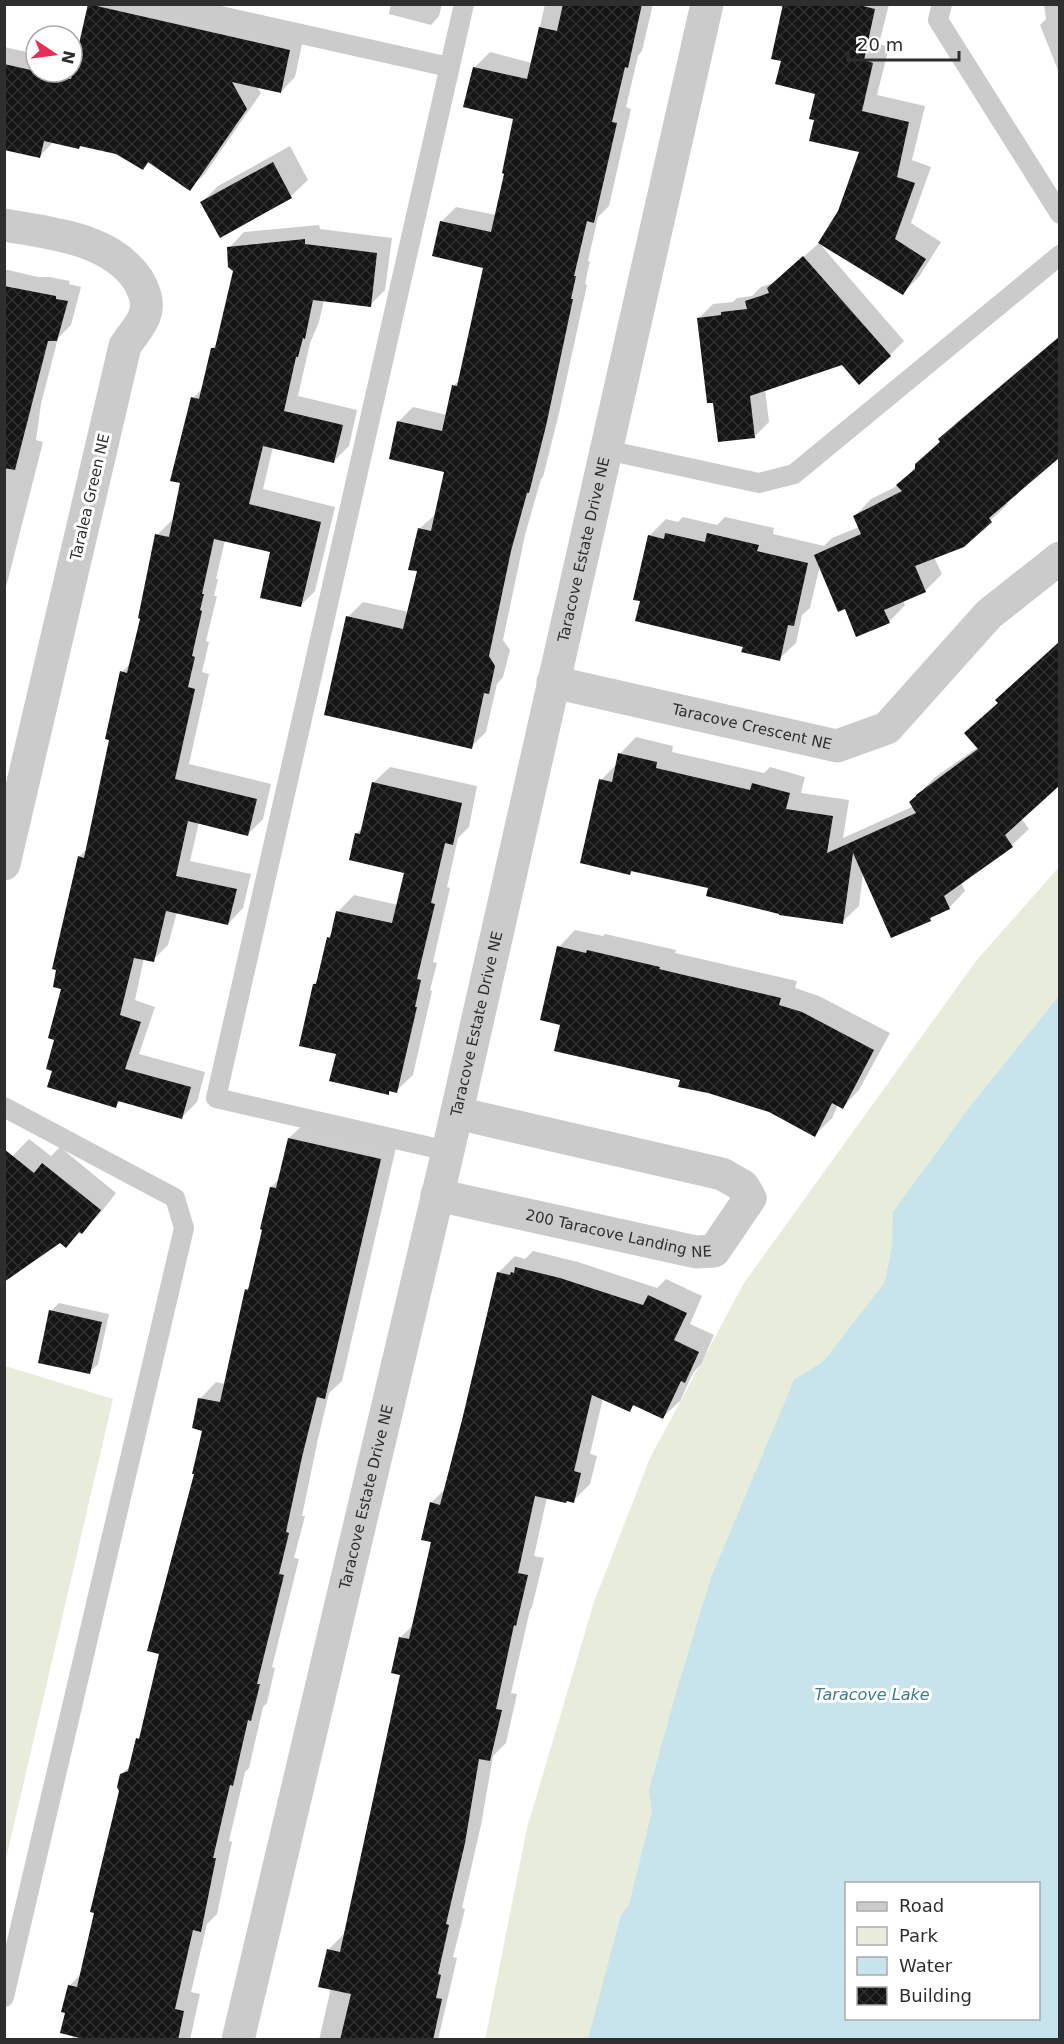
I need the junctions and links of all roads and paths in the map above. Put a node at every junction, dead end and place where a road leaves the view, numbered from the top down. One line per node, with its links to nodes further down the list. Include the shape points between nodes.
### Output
1 (167, 4): 5 (lane)
2 (464, 4): 5 (lane)
3 (707, 4): 9 (street, Taracove Estate Drive NE)
4 (942, 4): 6 (lane, via 938,20)
5 (449, 67): 15 (lane, via 216,1098)
6 (1059, 214)
7 (4, 225): 12 (street, Taralea Green NE, via 92,245 117,258 146,292 145,314 125,346)
8 (1059, 255): 9 (lane, via 794,474 759,483)
9 (606, 450): 11 (street, Taracove Estate Drive NE)
10 (1059, 558): 11 (street, Taracove Crescent NE, via 989,614 887,728 837,746)
11 (553, 682): 14 (street, Taracove Estate Drive NE)
12 (5, 863)
13 (4, 1107): 17 (lane, via 175,1198 184,1228)
14 (457, 1113): 15 (street, Taracove Estate Drive NE); 16 (street, 200 Taracove Landing NE, via 722,1174 743,1186 750,1198 714,1251 696,1252)
15 (448, 1152): 16 (street, Taracove Estate Drive NE)
16 (437, 1196): 18 (street, Taracove Estate Drive NE)
17 (4, 1997)
18 (238, 2040)

